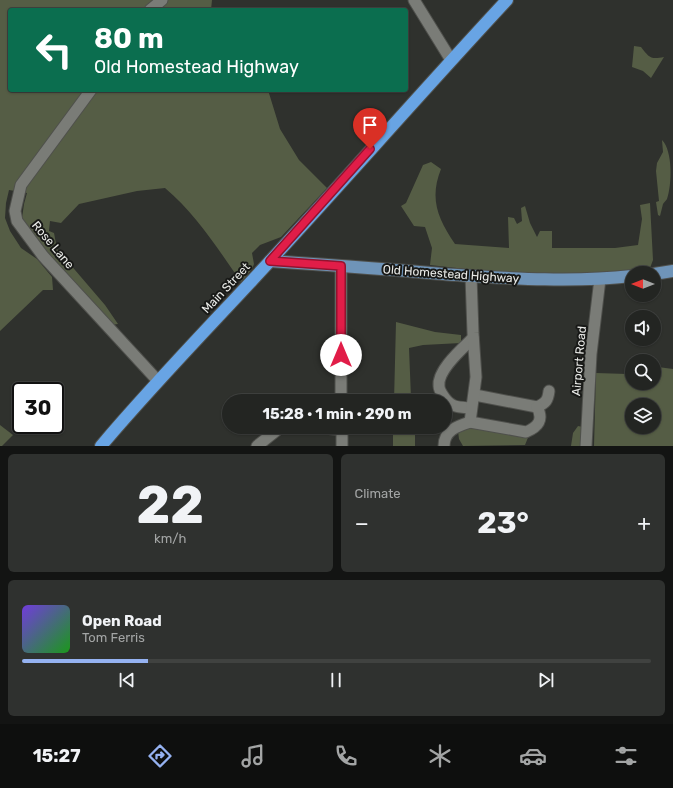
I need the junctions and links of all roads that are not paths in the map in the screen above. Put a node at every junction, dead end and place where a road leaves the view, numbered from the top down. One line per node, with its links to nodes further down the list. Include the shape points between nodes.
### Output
1 (162, 0): 4 (street)
2 (414, 0): 5 (street)
3 (507, 0): 5 (highway, Main Street)
4 (152, 8)
5 (451, 60): 7 (highway, Main Street)
6 (90, 92): 15 (street, Rose Lane, via 21,185 15,211 17,221 43,256)
7 (270, 261): 8 (main road, Old Homestead Highway); 15 (highway, Main Street)
8 (341, 266): 11 (main road, Old Homestead Highway); 17 (street)
9 (673, 271): 10 (main road)
10 (661, 273)
11 (470, 276): 13 (main road, Old Homestead Highway, via 552,280); 14 (street)
12 (625, 277): 13 (main road, Old Homestead Highway)
13 (600, 279): 28 (street, Airport Road, via 591,354)
14 (473, 338): 18 (street); 20 (street, via 448,364 438,385 448,403 455,407)
15 (158, 381): 24 (highway, Main Street)
16 (549, 391): 19 (street, via 548,399)
17 (342, 394)
18 (475, 395): 19 (street); 20 (street)
19 (537, 407): 21 (street, via 540,413 539,423 526,432)
20 (472, 408): 21 (street)
21 (470, 422): 27 (street, via 448,433)
22 (272, 434): 25 (street)
23 (342, 434): 26 (street)
24 (101, 446)
25 (257, 446)
26 (342, 446)
27 (444, 446)
28 (586, 446)

